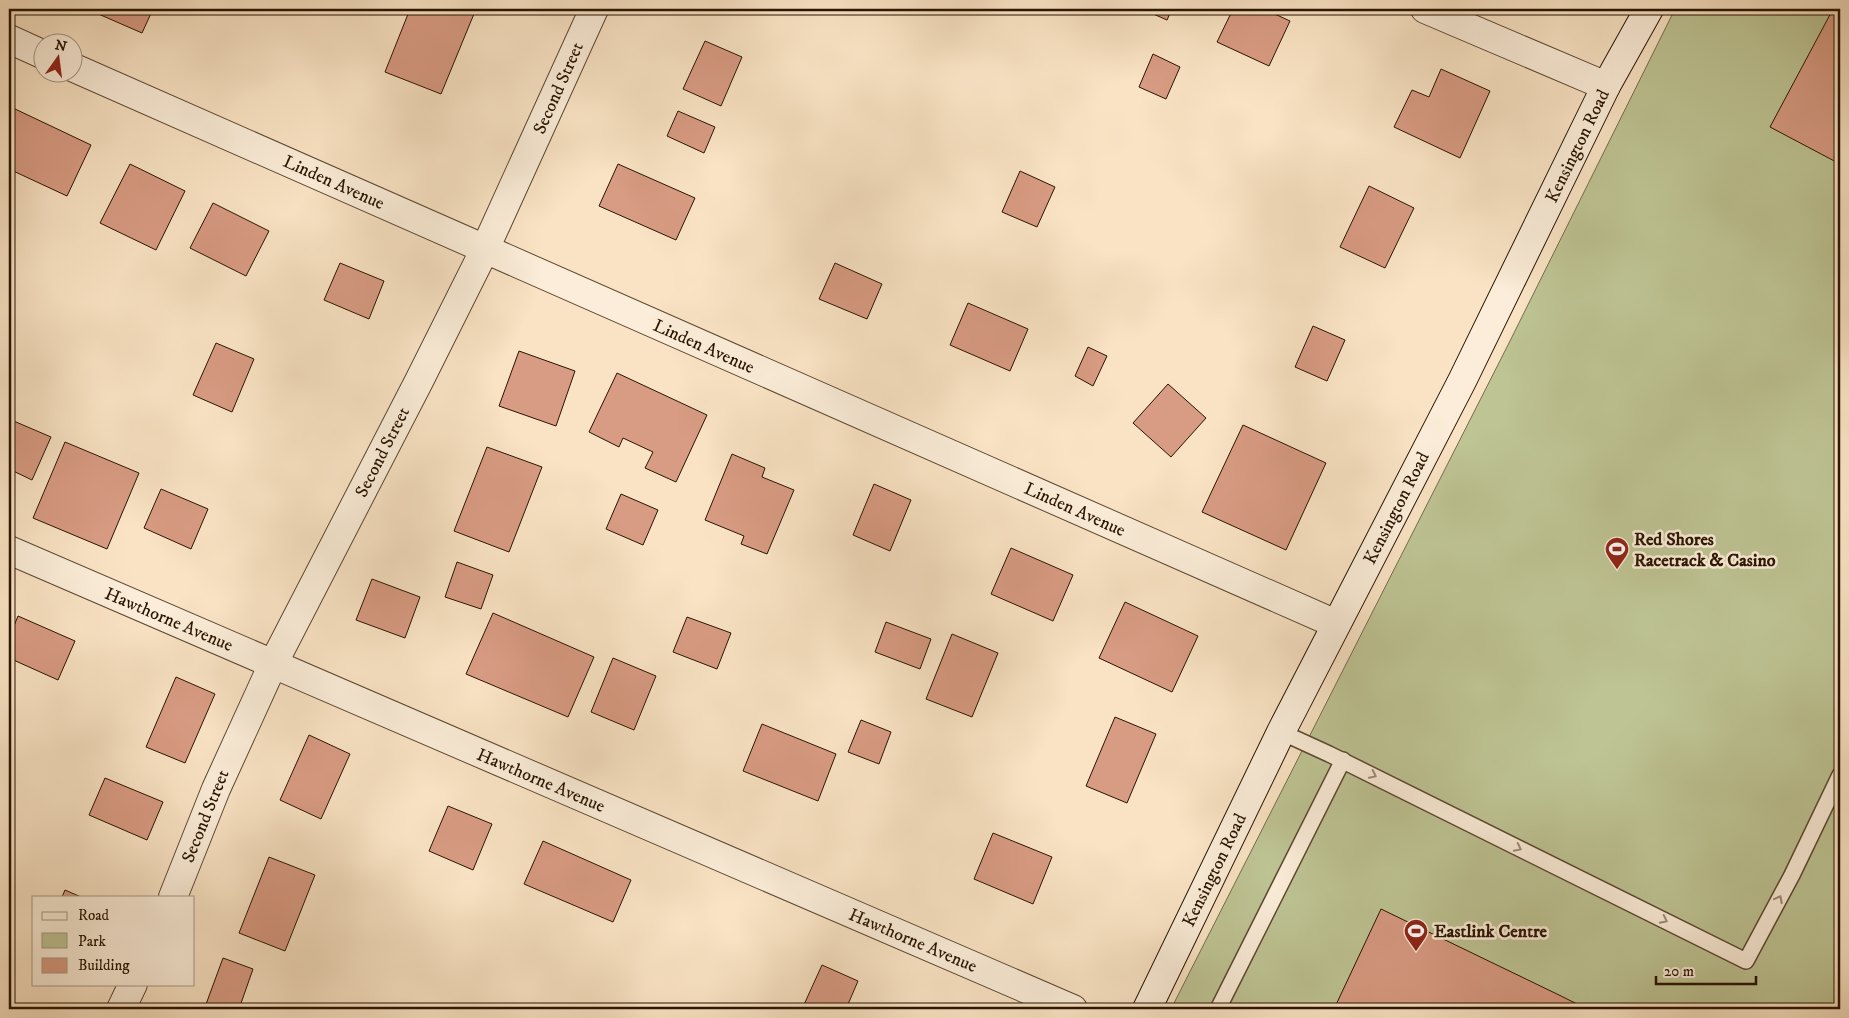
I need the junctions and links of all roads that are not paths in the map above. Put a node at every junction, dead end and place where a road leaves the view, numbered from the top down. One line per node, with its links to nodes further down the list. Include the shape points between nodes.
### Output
1 (594, 9): 8 (street, Second Street)
2 (1425, 9): 7 (street)
3 (1649, 9): 7 (street, Kensington Road)
4 (9, 39): 5 (street)
5 (32, 49)
6 (82, 71): 8 (street, Linden Avenue)
7 (1606, 86): 10 (street, Kensington Road, via 1462,381)
8 (485, 249): 10 (street, Linden Avenue); 11 (street, Second Street)
9 (9, 550): 11 (street, Hawthorne Avenue)
10 (1336, 624): 12 (street, Kensington Road)
11 (273, 664): 15 (street, Second Street, via 216,788); 18 (street, Hawthorne Avenue)
12 (1281, 732): 13 (lane); 19 (street, Kensington Road)
13 (1343, 760): 14 (lane, one-way to 14, via 1746,961); 20 (lane)
14 (1840, 775)
15 (173, 896)
16 (132, 986): 17 (street)
17 (121, 1009)
18 (1073, 1009)
19 (1147, 1009)
20 (1218, 1009)

